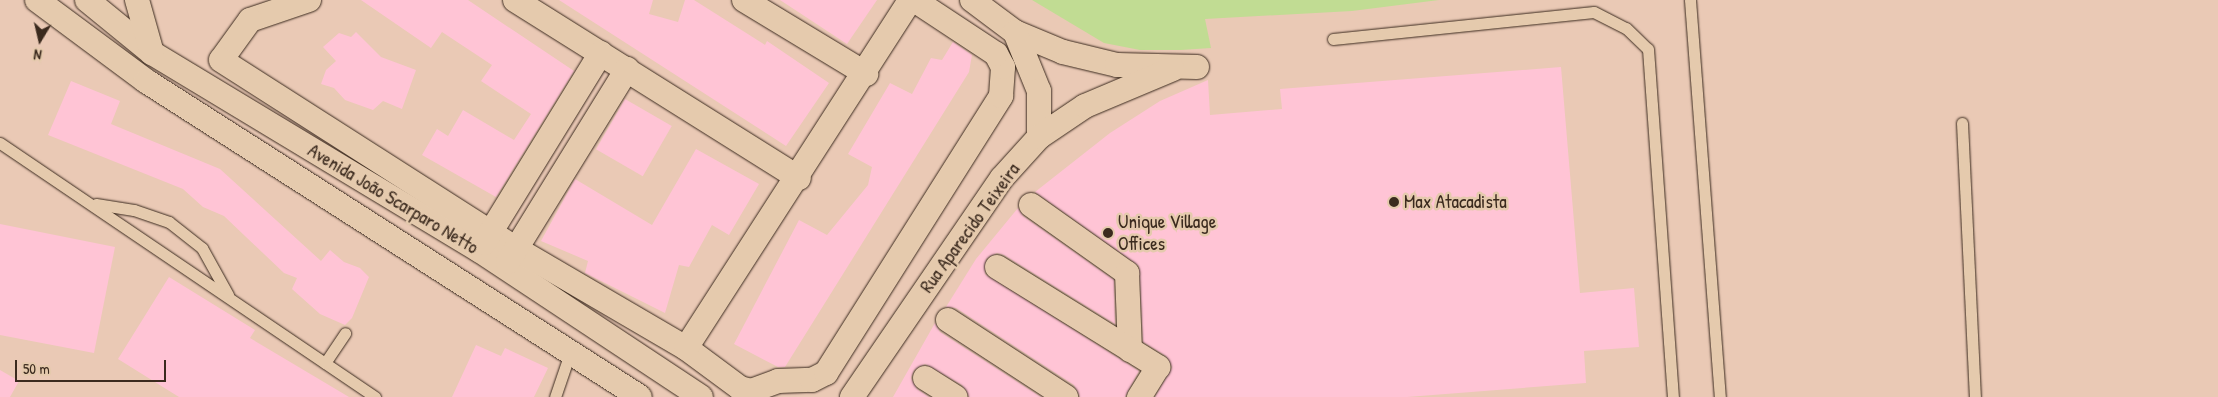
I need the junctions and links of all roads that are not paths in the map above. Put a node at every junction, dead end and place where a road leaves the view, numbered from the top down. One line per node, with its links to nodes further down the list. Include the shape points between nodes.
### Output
1 (37, 0): 32 (street, Avenida João Scarparo Netto, via 146,81)
2 (87, 0): 13 (street, Avenida João Scarparo Netto)
3 (137, 0): 13 (street)
4 (309, 0): 25 (street, via 250,20 221,60)
5 (515, 0): 14 (street)
6 (744, 0): 18 (street)
7 (910, 0): 18 (street)
8 (914, 0): 31 (street, via 996,54 1004,83 1001,96 826,373 812,380 778,381 751,391 740,388)
9 (972, 0): 11 (street)
10 (1690, 0): 45 (lane)
11 (1015, 32): 17 (street, via 1084,58 1118,66); 20 (street, via 1039,91)
12 (1333, 39): 44 (lane, via 1594,12 1626,28 1648,49)
13 (152, 52): 25 (street, Avenida João Scarparo Netto)
14 (601, 53): 16 (street); 25 (street)
15 (1197, 67): 17 (street)
16 (627, 69): 22 (street); 26 (street)
17 (1173, 69): 20 (street, Rua Aparecido Teixeira, via 1085,106)
18 (866, 74): 22 (street)
19 (1962, 123): 46 (lane)
20 (1039, 137): 40 (street, Rua Aparecido Teixeira, via 1002,178)
21 (0, 143): 23 (lane)
22 (799, 178): 31 (street)
23 (92, 204): 28 (lane); 28 (lane, via 134,210 169,222 202,248)
24 (1031, 205): 33 (street, via 1128,273)
25 (486, 241): 26 (street, Avenida João Scarparo Netto)
26 (511, 258): 31 (street); 39 (street, Avenida João Scarparo Netto)
27 (997, 267): 33 (street)
28 (230, 299): 34 (lane)
29 (948, 320): 42 (street)
30 (345, 333): 34 (lane)
31 (686, 348)
32 (571, 350): 37 (lane); 38 (street, Avenida João Scarparo Netto)
33 (1130, 350): 43 (street, via 1158,367)
34 (325, 363): 36 (lane)
35 (926, 378): 41 (street)
36 (375, 397)
37 (554, 397)
38 (640, 397)
39 (700, 397)
40 (852, 397)
41 (955, 397)
42 (1066, 397)
43 (1139, 397)
44 (1673, 397)
45 (1720, 397)
46 (1975, 397)

